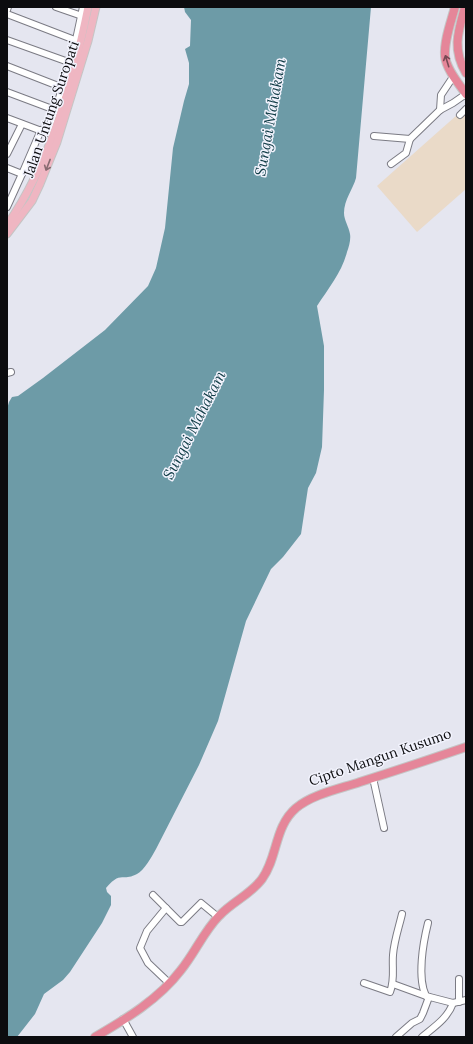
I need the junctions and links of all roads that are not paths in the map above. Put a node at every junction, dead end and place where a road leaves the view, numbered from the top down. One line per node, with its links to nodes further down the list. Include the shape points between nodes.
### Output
1 (56, 7): 8 (street)
2 (83, 7): 8 (street)
3 (88, 7): 10 (main road, Jalan Untung Suropati)
4 (96, 7): 33 (main road, Jalan Untung Suropati, one-way to 33, via 57,142 32,201)
5 (455, 7): 14 (highway, one-way to 5, via 445,57)
6 (464, 9): 13 (highway, via 458,56)
7 (7, 14): 10 (street)
8 (82, 16): 10 (street)
9 (7, 40): 11 (street)
10 (79, 41): 11 (main road, Jalan Untung Suropati)
11 (73, 64): 15 (main road, Jalan Untung Suropati)
12 (7, 66): 15 (street)
13 (466, 73)
14 (453, 77): 17 (highway); 20 (street, via 441,95)
15 (65, 88): 19 (street); 24 (main road, Jalan Untung Suropati)
16 (7, 92): 19 (street)
17 (466, 94): 20 (street)
18 (466, 109): 21 (street)
19 (55, 110): 24 (street)
20 (440, 110): 26 (street)
21 (460, 115)
22 (7, 118): 23 (street)
23 (22, 124): 24 (street); 27 (street)
24 (47, 133): 30 (street); 32 (main road, Jalan Untung Suropati, via 37,171)
25 (374, 136): 26 (street)
26 (410, 139): 28 (street, via 406,153)
27 (7, 154)
28 (391, 164)
29 (7, 168): 30 (street)
30 (22, 174): 31 (street)
31 (7, 207)
32 (7, 225)
33 (7, 234)
34 (466, 742): 36 (highway, Cipto Mangun Kusumo)
35 (466, 747): 36 (highway, Cipto Mangun Kusumo)
36 (412, 763): 37 (highway, Cipto Mangun Kusumo); 40 (highway, Cipto Mangun Kusumo, via 322,789 292,804 281,816 262,871)
37 (373, 778): 38 (street); 40 (highway, Cipto Mangun Kusumo, via 325,793 295,809 282,827 266,873 249,894)
38 (384, 828)
39 (153, 895): 41 (street)
40 (242, 897): 43 (highway, Cipto Mangun Kusumo)
41 (166, 908): 43 (street, via 180,922 201,903); 46 (street, via 147,931 140,948 148,963)
42 (402, 914): 48 (street, via 393,953)
43 (218, 917): 46 (highway, Cipto Mangun Kusumo, via 182,969)
44 (428, 923): 49 (street, via 423,945 422,985)
45 (459, 978): 51 (street)
46 (169, 983): 52 (highway, Cipto Mangun Kusumo, via 150,1001)
47 (364, 983): 48 (street, via 390,992)
48 (393, 984): 49 (street)
49 (428, 996): 51 (street); 55 (street, via 420,1019)
50 (466, 1000): 51 (street)
51 (456, 1003): 56 (street, via 442,1020)
52 (123, 1020): 53 (highway, Cipto Mangun Kusumo); 54 (street)
53 (95, 1037)
54 (133, 1037)
55 (396, 1037)
56 (422, 1037)

